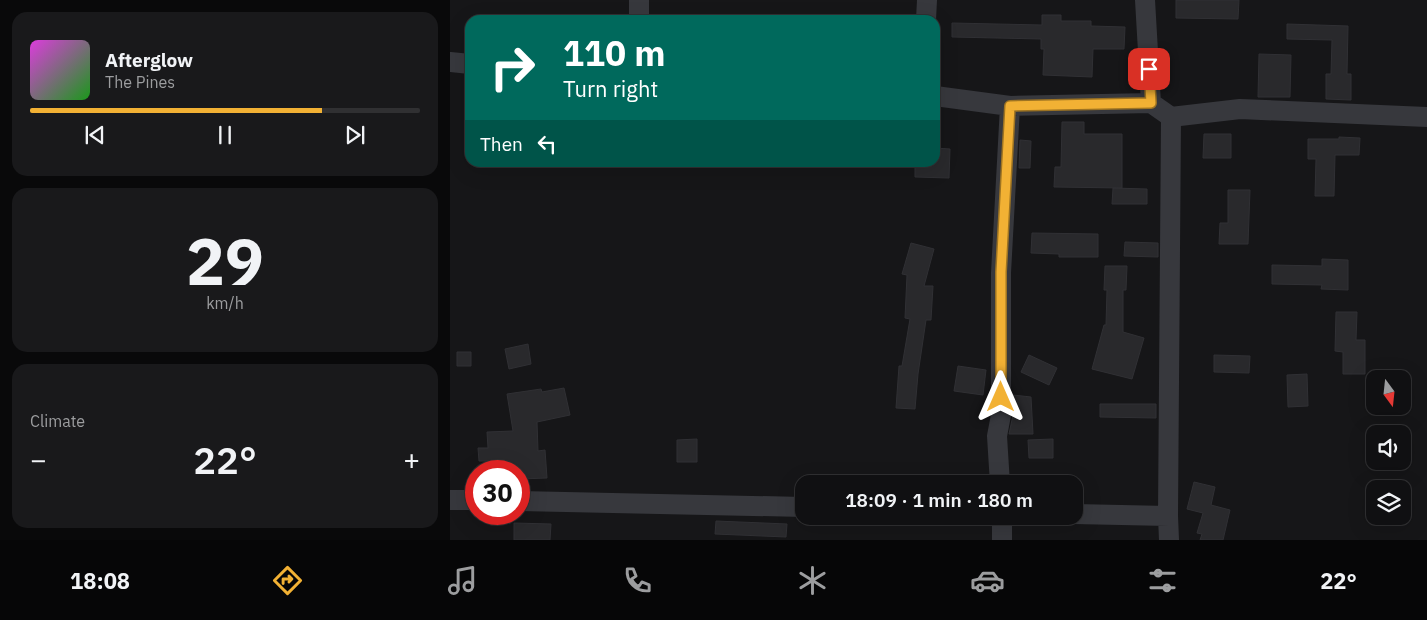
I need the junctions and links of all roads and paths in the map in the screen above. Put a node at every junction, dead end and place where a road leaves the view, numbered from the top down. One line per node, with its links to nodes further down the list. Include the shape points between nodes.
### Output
1 (639, 0): 4 (street)
2 (927, 0): 5 (street)
3 (1145, 0): 9 (street)
4 (639, 15)
5 (926, 15)
6 (450, 62): 7 (street)
7 (465, 64)
8 (940, 97): 10 (street)
9 (1151, 103): 10 (street); 11 (street)
10 (1010, 106): 13 (street, via 1001,272 1001,415 997,436)
11 (1171, 117): 12 (street, via 1240,109); 19 (street)
12 (1427, 117)
13 (999, 475)
14 (450, 500): 15 (street)
15 (465, 500)
16 (530, 501): 17 (street)
17 (795, 507)
18 (1083, 514): 19 (street)
19 (1168, 516): 22 (street)
20 (1002, 525): 21 (street)
21 (1002, 540)
22 (1170, 540)

